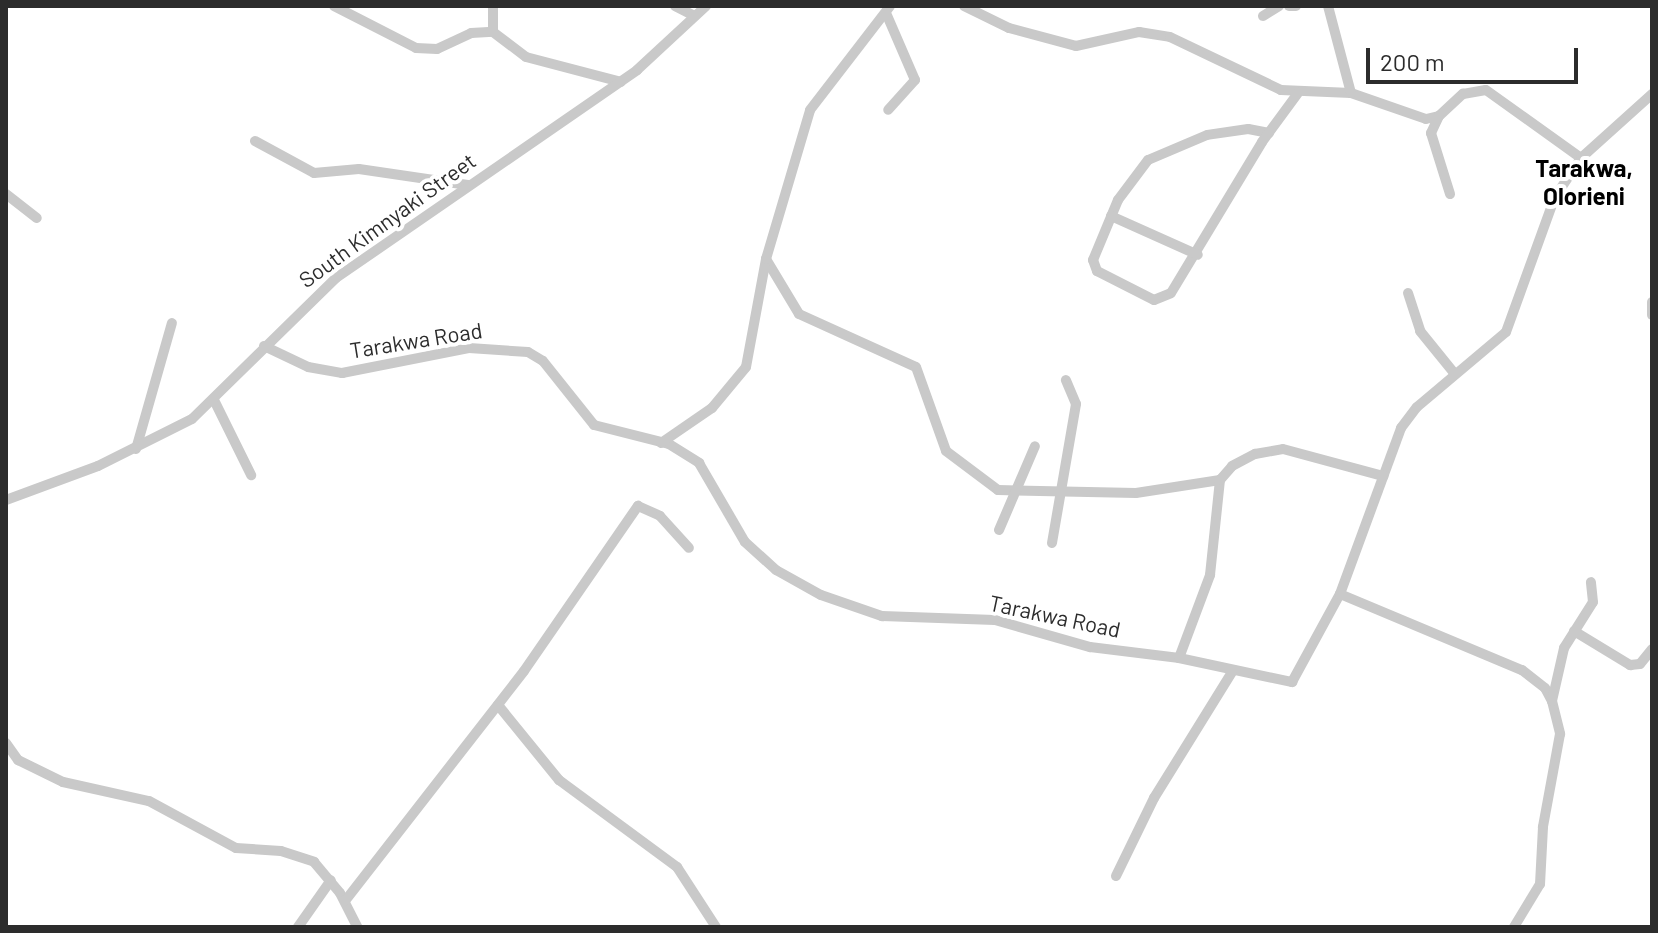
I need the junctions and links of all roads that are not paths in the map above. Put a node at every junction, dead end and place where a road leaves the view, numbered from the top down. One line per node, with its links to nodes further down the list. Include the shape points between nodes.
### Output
1 (334, 6): 13 (street, via 416,48 437,49 471,33)
2 (493, 6): 13 (street)
3 (675, 6): 11 (street)
4 (706, 6): 11 (street, South Kimnyaki Street)
5 (964, 6): 15 (street, via 1009,28 1076,46 1139,32 1170,37 1263,84)
6 (1279, 6): 12 (street)
7 (1289, 6): 8 (street)
8 (1296, 6)
9 (1328, 6): 16 (street)
10 (888, 9): 18 (street, via 915,80); 29 (street, via 815,100)
11 (695, 16): 14 (street, South Kimnyaki Street)
12 (1263, 16)
13 (493, 32): 14 (street, via 544,64)
14 (621, 82): 23 (street, South Kimnyaki Street)
15 (1298, 93): 16 (street); 20 (street)
16 (1351, 93): 19 (street, via 1417,117)
17 (1652, 94): 22 (street, Tarakwa Road)
18 (888, 110)
19 (1439, 116): 22 (street, via 1463,94 1486,90); 25 (street, via 1431,133)
20 (1269, 133): 26 (street, via 1232,130 1164,151 1135,173); 28 (street)
21 (255, 141): 23 (street, via 314,173 349,168)
22 (1581, 158): 35 (street, Tarakwa Road, via 1547,214 1511,324)
23 (468, 185): 34 (street, South Kimnyaki Street, via 336,278)
24 (6, 194): 27 (street)
25 (1450, 194)
26 (1111, 216): 28 (street); 28 (street, via 1093,266 1154,300 1171,293)
27 (37, 218)
28 (1198, 255)
29 (766, 259): 38 (street, via 746,367 712,408); 45 (street, via 799,314 916,367 946,451 982,482)
30 (1408, 293): 35 (street, via 1420,331)
31 (1652, 302): 32 (street)
32 (1652, 315)
33 (172, 323): 40 (street)
34 (264, 346): 37 (street, South Kimnyaki Street); 38 (street, Tarakwa Road, via 308,367 342,373 469,348 528,352 543,361 594,425)
35 (1454, 373): 42 (street, Tarakwa Road, via 1401,428)
36 (1066, 380): 44 (street, via 1076,404)
37 (214, 400): 40 (street, South Kimnyaki Street, via 177,429); 41 (street)
38 (661, 443): 54 (street, Tarakwa Road, via 699,463 745,542 759,556 821,595 882,616 995,620 1090,647)
39 (1035, 446): 45 (street)
40 (136, 449): 46 (street, South Kimnyaki Street)
41 (251, 475)
42 (1383, 476): 43 (street, via 1283,449 1255,454); 51 (street, Tarakwa Road)
43 (1220, 480): 44 (street, via 1136,493); 54 (street, via 1215,557)
44 (1065, 488): 45 (street); 48 (street)
45 (1013, 494): 47 (street)
46 (6, 500)
47 (999, 530)
48 (1052, 543)
49 (689, 548): 57 (street, via 660,516 638,506)
50 (1591, 582): 52 (street, via 1593,602)
51 (1340, 594): 55 (street, Tarakwa Road, via 1296,680); 56 (street, via 1522,670 1545,688)
52 (1574, 631): 53 (street, via 1630,665 1640,664); 56 (street, via 1564,648)
53 (1652, 649)
54 (1179, 658): 55 (street, Tarakwa Road)
55 (1232, 672): 59 (street, via 1154,798)
56 (1552, 701): 65 (street, via 1560,734 1542,833 1540,884)
57 (498, 705): 61 (street); 64 (street, via 572,792 677,867)
58 (6, 743): 60 (street, via 18,760 63,782 149,801 230,846 304,858)
59 (1116, 876)
60 (331, 880): 61 (street); 62 (street)
61 (345, 901): 63 (street)
62 (298, 927)
63 (357, 927)
64 (716, 927)
65 (1514, 927)

